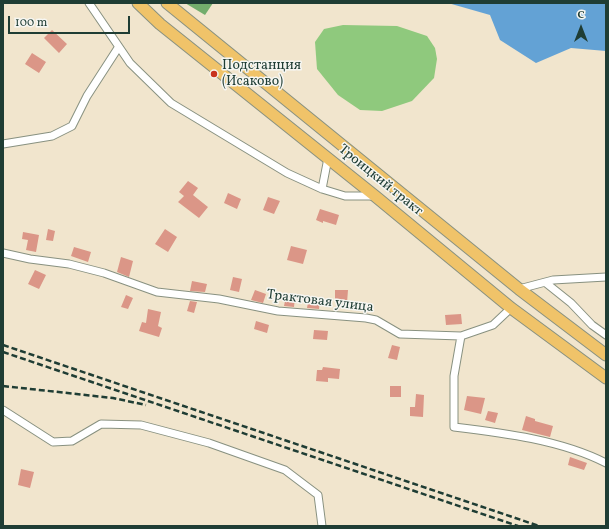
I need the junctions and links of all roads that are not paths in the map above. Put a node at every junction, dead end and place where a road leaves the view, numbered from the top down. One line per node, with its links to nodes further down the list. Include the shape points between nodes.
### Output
1 (89, 3): 4 (street)
2 (138, 3): 6 (main road, Троицкий тракт, via 160,24)
3 (167, 3): 12 (main road, Троицкий тракт)
4 (118, 48): 5 (street, via 87,96 72,126 52,136); 7 (street, via 171,103 287,173)
5 (3, 144)
6 (328, 158): 7 (street); 8 (main road, Троицкий тракт)
7 (322, 189): 8 (street, via 345,196)
8 (375, 196): 13 (main road, Троицкий тракт)
9 (3, 253): 15 (street, Трактовая улица, via 30,260 69,264 104,273 157,292 219,299 278,311 366,318 376,320 400,334)
10 (606, 277): 11 (street, via 553,280)
11 (546, 283): 12 (street); 14 (street)
12 (519, 289): 16 (main road, Троицкий тракт)
13 (511, 308): 15 (street, via 493,324); 17 (main road, Троицкий тракт)
14 (606, 335)
15 (461, 336): 19 (street, via 454,376 454,427 501,433 583,452)
16 (606, 356)
17 (606, 378)
18 (3, 410): 20 (street, via 53,442 72,441 101,424 141,425 209,443 285,470 318,495)
19 (606, 463)
20 (322, 526)

